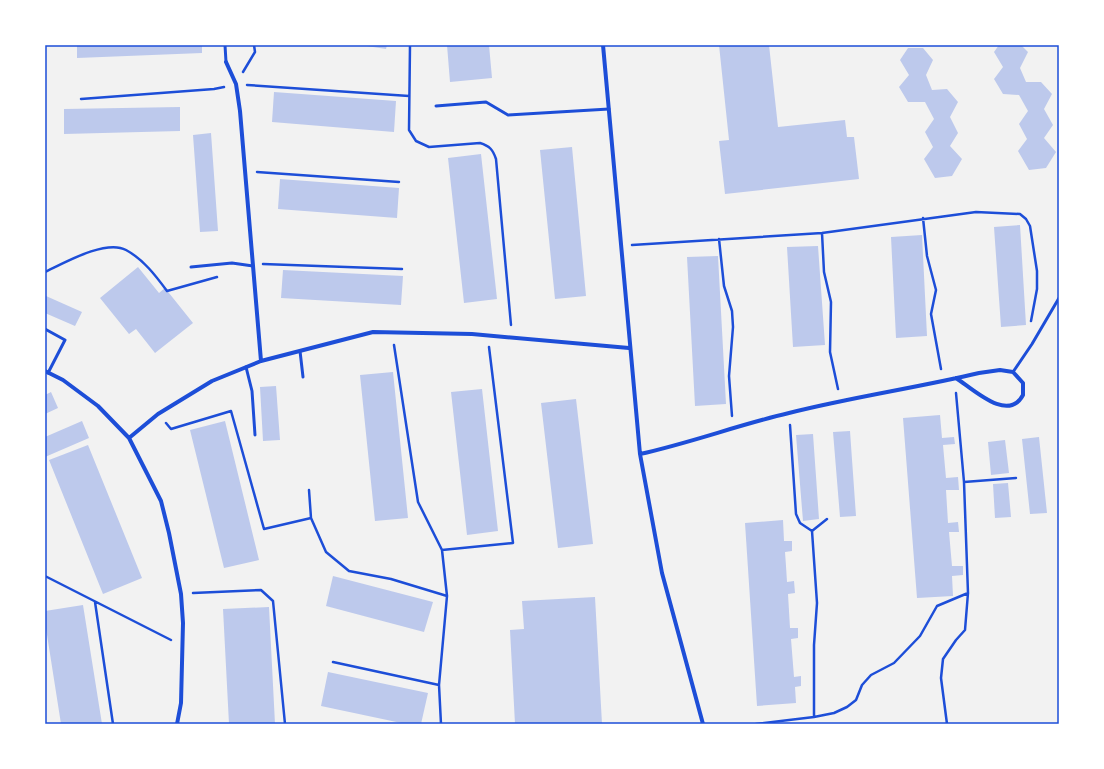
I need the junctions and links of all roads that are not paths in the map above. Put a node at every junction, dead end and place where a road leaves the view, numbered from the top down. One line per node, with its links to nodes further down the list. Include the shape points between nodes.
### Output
1 (225, 45): 3 (lane)
2 (603, 45): 5 (street)
3 (226, 62): 6 (street, via 236,84)
4 (436, 106): 5 (lane, via 486,102 508,115)
5 (610, 109): 10 (street)
6 (253, 265): 7 (lane, via 232,263); 12 (street)
7 (191, 267)
8 (1059, 298): 15 (lane)
9 (45, 329): 14 (lane, via 65,340)
10 (629, 348): 11 (street, via 487,335 374,332); 20 (street)
11 (300, 351): 12 (street); 16 (lane)
12 (261, 361): 13 (street)
13 (246, 367): 18 (lane, via 252,391); 19 (street, via 212,380 158,414)
14 (47, 372): 19 (street, via 63,380 98,406)
15 (1013, 372): 17 (street, via 1000,370); 17 (street, via 1020,379 1024,389 1020,400 1008,406 993,403)
16 (303, 377)
17 (956, 378): 20 (street, via 788,413)
18 (255, 435)
19 (129, 438): 21 (street, via 161,501 181,594 181,703)
20 (640, 454): 22 (street, via 662,573)
21 (177, 724)
22 (703, 724)

